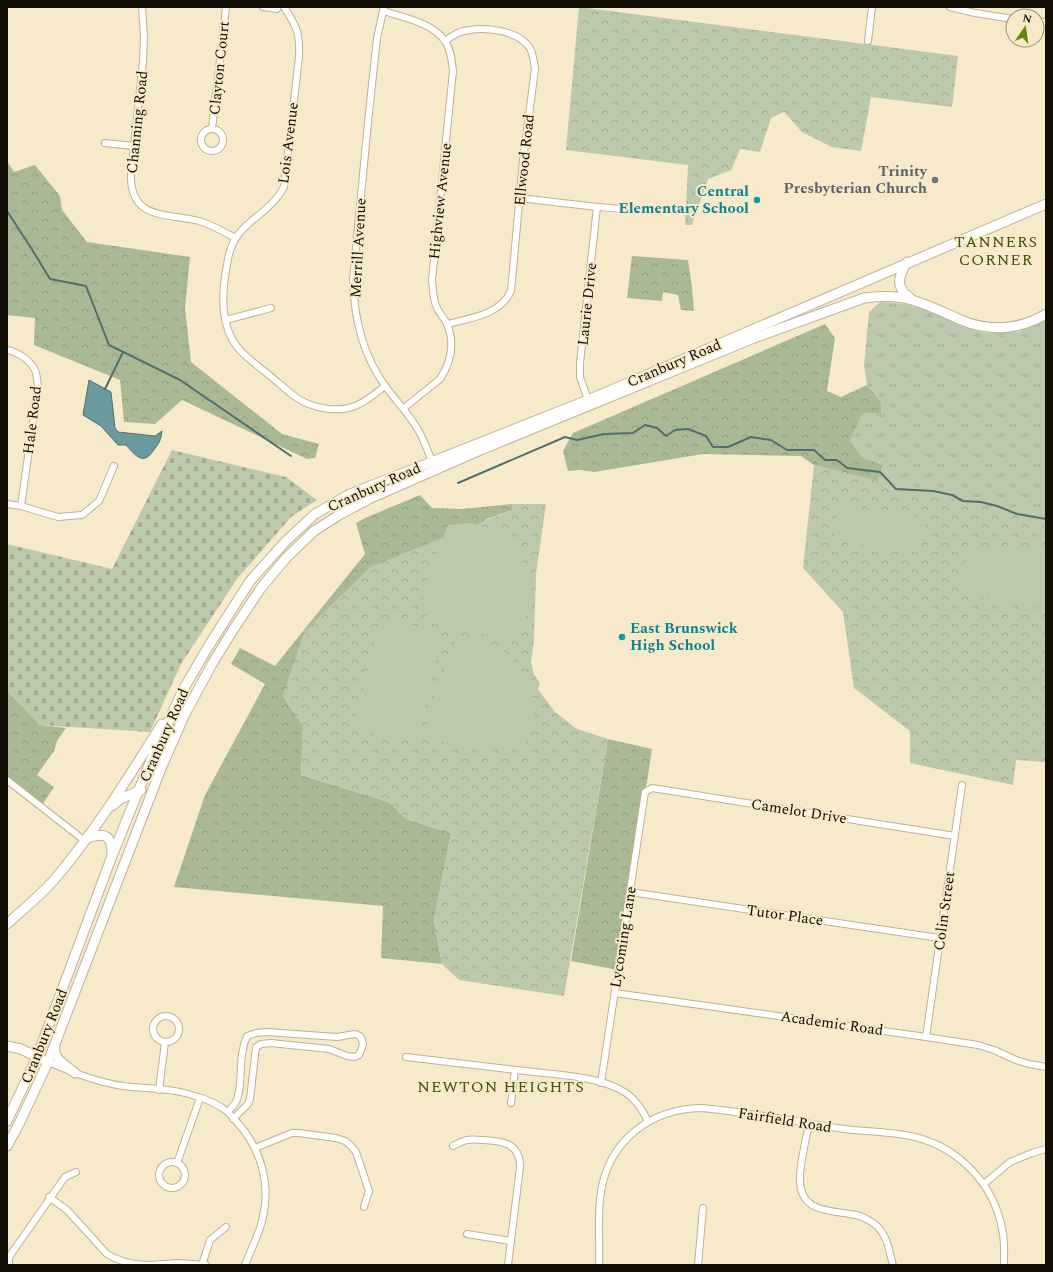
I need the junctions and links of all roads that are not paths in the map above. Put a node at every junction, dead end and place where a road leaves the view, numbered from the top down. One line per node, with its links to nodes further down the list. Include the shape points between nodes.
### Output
1 (142, 7): 14 (street, Channing Road, via 143,61)
2 (226, 7): 12 (street, Clayton Court)
3 (263, 7): 4 (street)
4 (278, 7)
5 (284, 7): 19 (street, Lois Avenue, via 300,38 284,187 273,204 249,222)
6 (872, 7): 11 (street)
7 (950, 7): 9 (street)
8 (384, 9): 10 (street, Highview Avenue, via 432,29); 27 (street, Merrill Avenue, via 377,38 353,280 361,337)
9 (1005, 18)
10 (445, 41): 15 (street, Ellwood Road, via 464,31 477,28 508,32 530,48 535,69); 25 (street, Highview Avenue, via 453,71 432,280 437,308)
11 (868, 41)
12 (212, 129)
13 (105, 143): 14 (street)
14 (134, 146): 19 (street, Channing Road, via 130,183 135,197 144,208 158,214 198,220)
15 (520, 198): 17 (street); 25 (street, Ellwood Road, via 512,284 508,296 493,310)
16 (1046, 204): 20 (main road, Cranbury Road)
17 (597, 207): 18 (street); 28 (street, Laurie Drive, via 580,363 580,376)
18 (674, 211)
19 (236, 238): 24 (street, Lois Avenue, via 228,258 223,292)
20 (907, 262): 21 (main road, via 899,279 900,287); 28 (main road, Cranbury Road)
21 (912, 300): 23 (main road, Cranbury Road, via 986,328 1009,328 1036,320); 32 (main road, Cranbury Road, via 893,296 864,298 754,338)
22 (271, 308): 24 (street)
23 (1046, 314)
24 (226, 320): 27 (street, Lois Avenue, via 232,340 245,356 309,404 334,410 355,407)
25 (447, 324): 29 (street, Highview Avenue, via 452,345 444,372 435,384)
26 (7, 350): 34 (street, Hale Road, via 24,356 35,370 38,386)
27 (385, 386): 29 (street, Merrill Avenue)
28 (588, 400): 30 (main road, Cranbury Road)
29 (404, 408): 30 (street, Merrill Avenue, via 417,428)
30 (432, 461): 32 (street, Merrill Avenue); 35 (main road, Cranbury Road, via 350,494 316,514 286,541 250,581)
31 (114, 466): 34 (street, via 99,501 82,515 58,518)
32 (436, 470): 36 (main road, Cranbury Road, via 339,515 314,531 286,558 262,588 212,664 185,714)
33 (7, 504): 34 (street)
34 (21, 506)
35 (183, 690): 39 (main road, Cranbury Road); 41 (main road)
36 (162, 766): 39 (main road, via 150,782); 52 (main road, Cranbury Road)
37 (7, 780): 43 (street)
38 (962, 785): 42 (street, Colin Street)
39 (138, 792): 41 (main road); 44 (main road, Cranbury Road)
40 (645, 792): 42 (street, Camelot Drive, via 652,788); 45 (street, Lycoming Lane)
41 (108, 809): 43 (main road)
42 (955, 836): 47 (street, Colin Street)
43 (86, 839): 44 (main road, via 97,834 105,835 110,840); 46 (main road, via 53,881)
44 (112, 856): 55 (main road, Cranbury Road)
45 (630, 892): 47 (street, Tutor Place); 48 (street, Lycoming Lane)
46 (7, 924)
47 (940, 938): 50 (street, Colin Street)
48 (615, 993): 50 (street, Academic Road); 61 (street, Lycoming Lane)
49 (252, 1035): 53 (street); 53 (street, via 267,1032 337,1037 355,1034 360,1036 363,1045 359,1056 354,1057 329,1049 271,1043); 65 (street, via 247,1036 243,1045 238,1097)
50 (926, 1037): 58 (street, Academic Road, via 978,1045 1016,1060)
51 (165, 1042): 51 (street, via 173,1040 178,1033 176,1021 169,1016 160,1017 153,1027 157,1038); 62 (street)
52 (55, 1043): 57 (main road, Cranbury Road); 60 (main road, via 57,1058)
53 (259, 1045): 66 (street, via 254,1057 250,1099)
54 (7, 1046): 55 (main road, via 21,1049)
55 (37, 1057): 57 (main road); 67 (main road, Cranbury Road)
56 (406, 1057): 59 (street)
57 (48, 1062): 60 (street); 70 (main road, Cranbury Road)
58 (1046, 1068)
59 (515, 1070): 61 (street, via 580,1077); 64 (street)
60 (75, 1073): 62 (street, via 96,1081)
61 (601, 1083): 68 (street, via 615,1086 630,1096)
62 (160, 1090): 63 (street)
63 (200, 1098): 65 (street); 74 (street)
64 (511, 1103)
65 (228, 1112): 66 (street)
66 (233, 1119): 72 (street, via 247,1134)
67 (7, 1121)
68 (648, 1122): 69 (street, Fairfield Road, via 686,1108 701,1108); 90 (street, Fairfield Road, via 620,1146 606,1173 600,1204)
69 (809, 1124): 76 (street, Fairfield Road, via 926,1140 958,1158); 92 (street, via 800,1175 801,1188 807,1200 824,1211 856,1215 873,1223 886,1238)
70 (7, 1146)
71 (453, 1146): 82 (street, via 466,1140 501,1141 510,1145 517,1153 520,1167)
72 (254, 1148): 78 (street, via 292,1133 345,1141 356,1152 369,1191); 88 (street, via 264,1174 265,1206)
73 (1046, 1149): 76 (street, via 1010,1162)
74 (177, 1163): 74 (street, via 164,1164 159,1171 161,1183 167,1188 176,1188 184,1180 183,1168)
75 (76, 1172): 77 (street, via 65,1177)
76 (984, 1184): 93 (street, Fairfield Road, via 999,1217 1004,1241)
77 (49, 1197): 83 (street, via 9,1257); 84 (street, via 67,1210 107,1254 124,1262)
78 (364, 1207)
79 (703, 1208): 91 (street)
80 (226, 1227): 86 (street, via 210,1240)
81 (467, 1234): 82 (street)
82 (511, 1241): 89 (street)
83 (9, 1265)
84 (146, 1265)
85 (149, 1265): 86 (street)
86 (202, 1265): 87 (street)
87 (206, 1265)
88 (245, 1265)
89 (508, 1265)
90 (599, 1265)
91 (698, 1265)
92 (893, 1265)
93 (1004, 1265)

